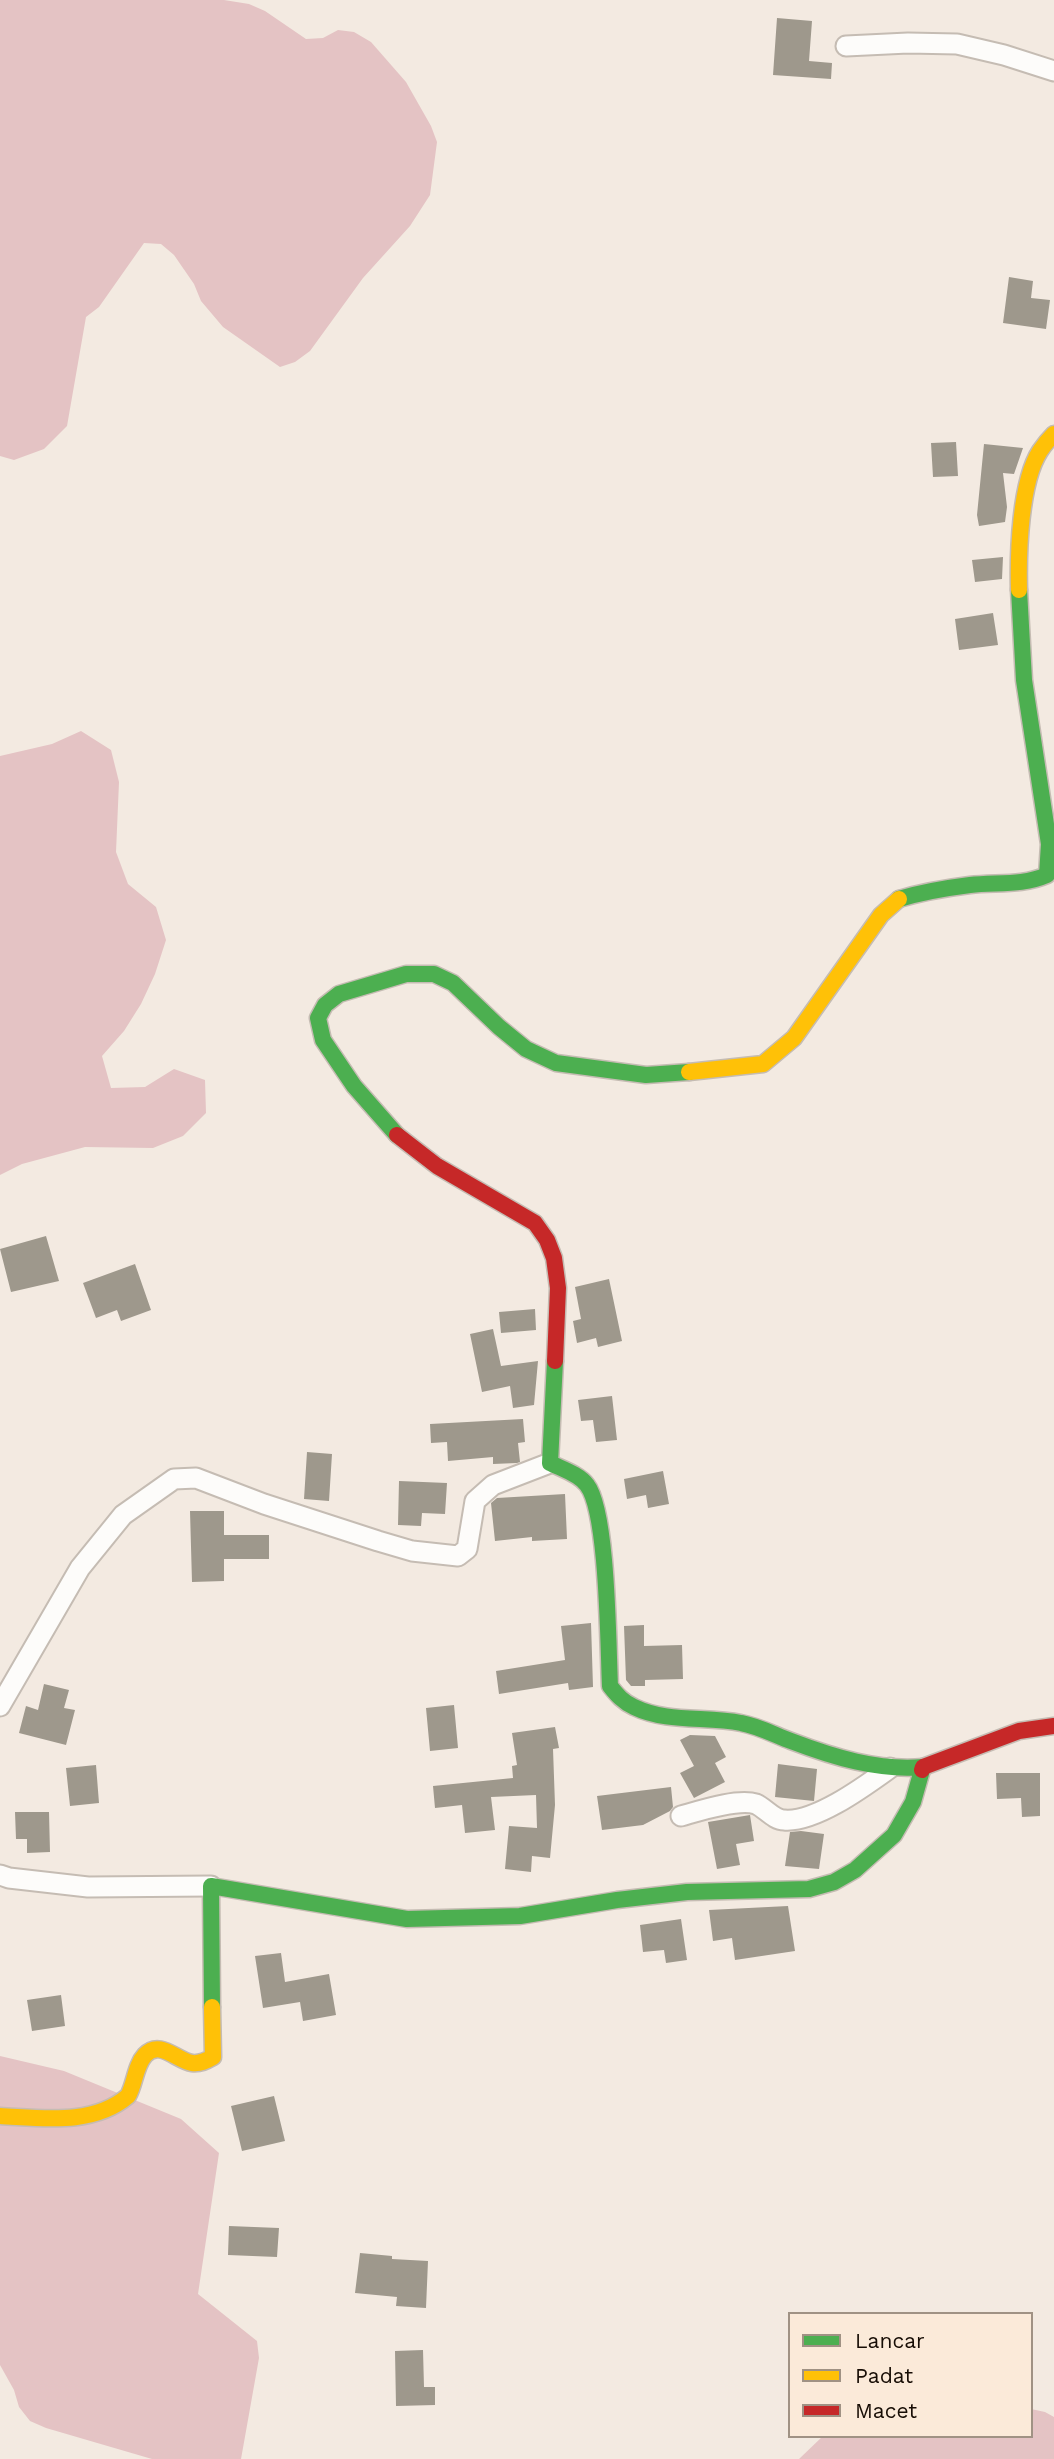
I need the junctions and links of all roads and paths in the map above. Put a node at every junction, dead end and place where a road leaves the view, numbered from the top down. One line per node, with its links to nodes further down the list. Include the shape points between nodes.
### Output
1 (846, 46): 2 (street, via 957,44)
2 (1054, 71)
3 (1054, 434): 4 (street, via 1040,451 1028,484 1018,604 1051,851 1047,875 1031,882 941,888 898,900 881,915 794,1038 763,1064 646,1076 556,1063 526,1049 453,983 434,974 406,974 338,994 325,1004 318,1018 323,1041 396,1134 438,1166 535,1223 547,1240 558,1289)
4 (550, 1463): 5 (street, via 493,1485 475,1500 467,1549 458,1556 412,1551 197,1478 174,1479 123,1515 80,1567); 8 (street, via 586,1484 593,1494 601,1539 610,1686 615,1696 641,1709 692,1720 740,1722 801,1745)
5 (0, 1706)
6 (1054, 1726): 7 (street, via 1018,1731)
7 (923, 1767): 8 (street); 11 (street, via 913,1802 894,1835 855,1870 810,1889 688,1892 520,1916 407,1919)
8 (890, 1768): 9 (street, via 852,1796 793,1820 780,1821 753,1803)
9 (681, 1816)
10 (0, 1875): 11 (street, via 88,1887)
11 (211, 1886): 12 (street, via 212,2057 204,2064 191,2065 160,2049 150,2050 142,2058 128,2097 102,2113 78,2119)
12 (0, 2116)

